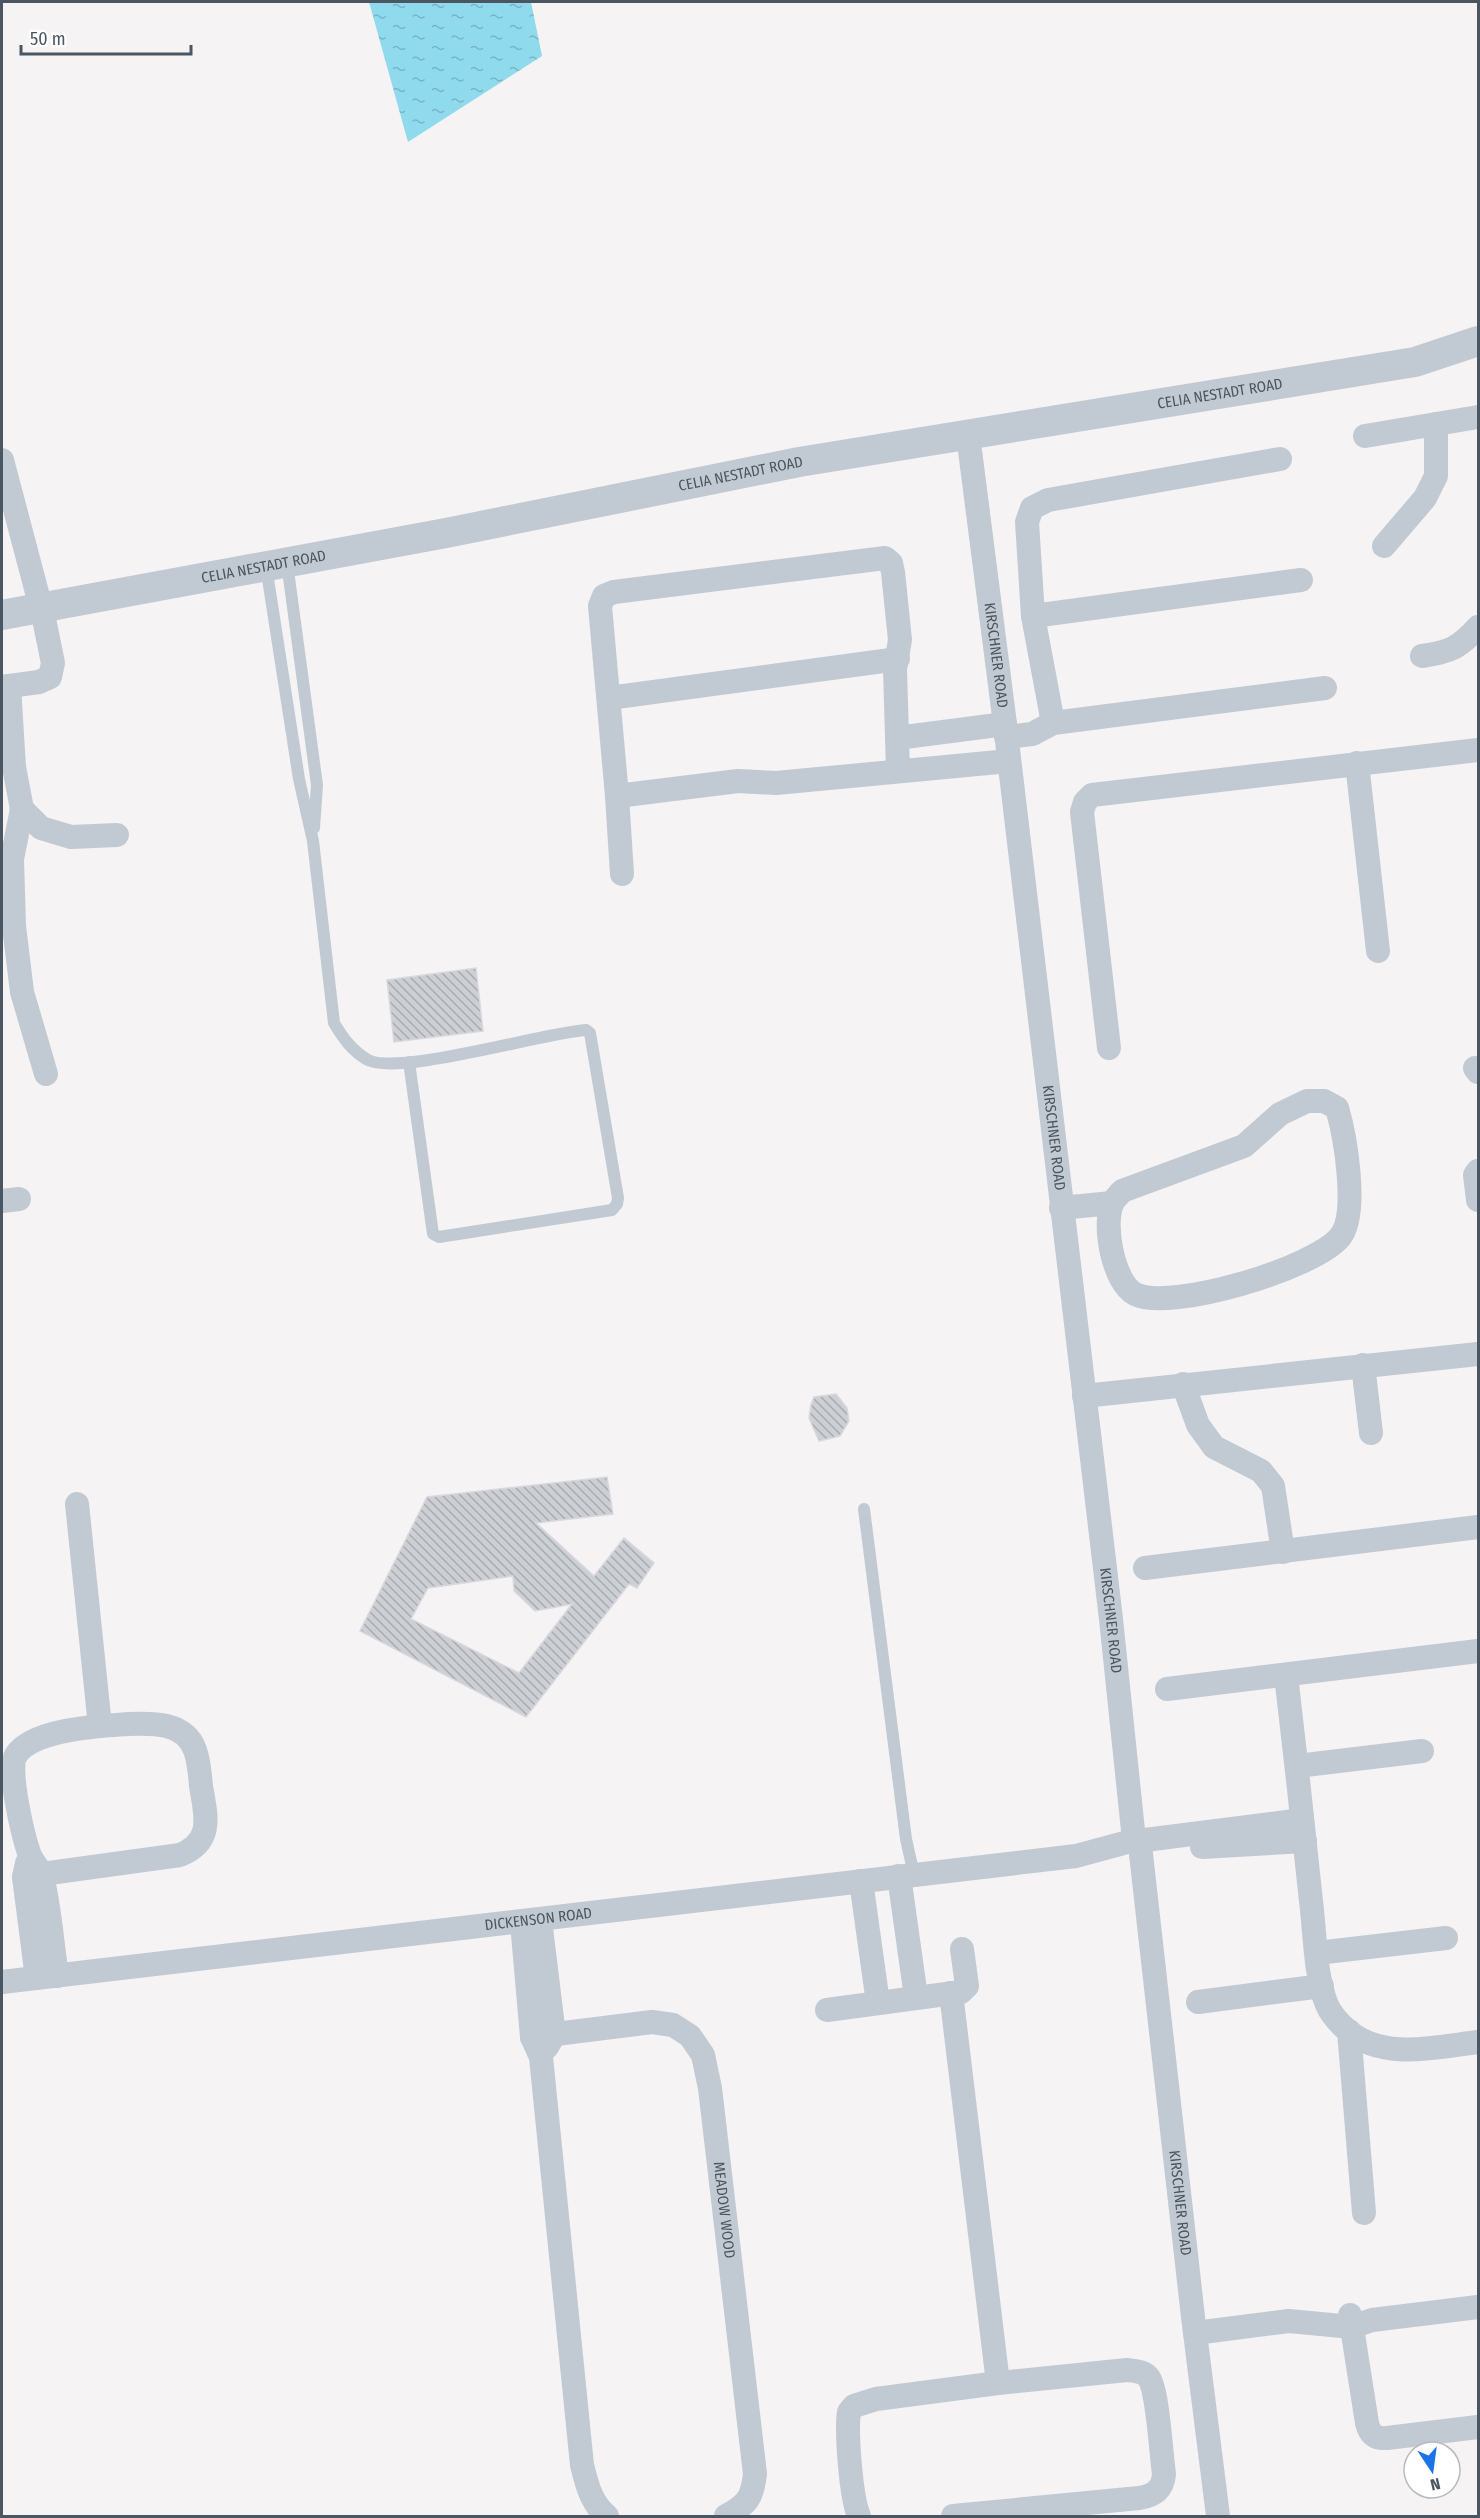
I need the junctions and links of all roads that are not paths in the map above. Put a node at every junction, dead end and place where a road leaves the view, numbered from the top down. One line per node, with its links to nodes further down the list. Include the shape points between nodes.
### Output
1 (1479, 341): 6 (street, CELIA NESTADT ROAD, via 1415,362)
2 (1479, 358): 6 (street, CELIA NESTADT ROAD, via 1427,375)
3 (1479, 417): 4 (street)
4 (1436, 424): 5 (street); 9 (street, via 1436,476 1425,498)
5 (1365, 436)
6 (970, 445): 10 (street, CELIA NESTADT ROAD, via 799,462); 23 (street, KIRSCHNER ROAD)
7 (1280, 459): 14 (street, via 1048,500 1032,508 1027,522)
8 (2, 460): 12 (street)
9 (1384, 546)
10 (277, 570): 12 (street, CELIA NESTADT ROAD); 32 (lane, via 299,779); 32 (lane, via 317,785)
11 (1301, 580): 14 (street)
12 (42, 614): 13 (street, CELIA NESTADT ROAD); 15 (street, CELIA NESTADT ROAD); 19 (street, via 53,663 50,677)
13 (2, 615)
14 (1033, 616): 22 (street)
15 (2, 626)
16 (1479, 627): 17 (street, via 1446,653)
17 (1422, 656)
18 (898, 659): 21 (street); 21 (street, via 900,640 893,572 885,558 614,592 604,596 600,606); 24 (street)
19 (5, 687): 30 (street)
20 (1325, 688): 22 (street)
21 (609, 698): 29 (street)
22 (1053, 723): 23 (street, via 1032,734)
23 (1006, 731): 24 (street); 26 (street, KIRSCHNER ROAD)
24 (897, 738): 28 (street)
25 (1479, 750): 27 (street)
26 (1009, 761): 28 (street); 41 (street, KIRSCHNER ROAD)
27 (1357, 763): 34 (street); 35 (street, via 1092,795 1085,802 1082,812)
28 (898, 771): 29 (street, via 776,783 738,781)
29 (617, 796): 33 (street)
30 (22, 809): 31 (street, via 41,828 71,837); 37 (street, via 12,859 14,926 22,992)
31 (117, 835)
32 (313, 841): 36 (lane, via 334,1023 348,1045 369,1061)
33 (622, 874)
34 (1378, 951)
35 (1109, 1048)
36 (409, 1062): 36 (lane, via 433,1234 440,1237 612,1210 617,1204 590,1033 586,1029)
37 (46, 1074)
38 (1479, 1171): 39 (street, via 1475,1174)
39 (1479, 1200)
40 (1112, 1203): 40 (street, via 1122,1191 1244,1146 1280,1114 1307,1101 1324,1101 1337,1108 1348,1168 1348,1218 1341,1236 1317,1256 1283,1271 1202,1293 1153,1299 1134,1294 1120,1277 1114,1260 1109,1226); 41 (street)
41 (1061, 1208): 45 (street, KIRSCHNER ROAD)
42 (1479, 1354): 43 (street)
43 (1363, 1365): 44 (street); 46 (street)
44 (1183, 1384): 45 (street); 50 (street, via 1198,1425 1214,1447 1261,1471 1273,1486)
45 (1084, 1396): 59 (street, KIRSCHNER ROAD)
46 (1371, 1433)
47 (77, 1504): 55 (street)
48 (864, 1509): 61 (lane, via 906,1839)
49 (1479, 1527): 50 (street)
50 (1283, 1552): 51 (street)
51 (1145, 1568)
52 (1479, 1651): 53 (street)
53 (1286, 1675): 54 (street); 57 (street)
54 (1167, 1689)
55 (100, 1726): 60 (street, via 36,1740 16,1755 13,1779); 60 (street, via 151,1723 187,1736 196,1752 206,1815 204,1833 190,1851 180,1855)
56 (1422, 1751): 57 (street)
57 (1297, 1766): 58 (street)
58 (1303, 1831): 59 (street, DICKENSON ROAD); 66 (street)
59 (1133, 1849): 61 (street, DICKENSON ROAD); 81 (street, KIRSCHNER ROAD, via 1143,1890)
60 (32, 1868): 67 (street)
61 (906, 1876): 62 (street, DICKENSON ROAD); 71 (street)
62 (861, 1881): 63 (street, DICKENSON ROAD); 73 (street)
63 (531, 1921): 67 (street, DICKENSON ROAD); 77 (street)
64 (1446, 1938): 66 (street)
65 (962, 1948): 70 (street, via 967,1986 961,1992)
66 (1317, 1953): 69 (street)
67 (47, 1977): 68 (street, DICKENSON ROAD)
68 (2, 1982)
69 (1322, 1986): 72 (street); 75 (street, via 1327,2005)
70 (951, 1993): 71 (street); 82 (street)
71 (916, 1997): 73 (street)
72 (1197, 2002)
73 (878, 2003): 74 (street)
74 (827, 2010)
75 (1348, 2031): 76 (street, via 1396,2050); 78 (street)
76 (1479, 2042)
77 (543, 2043): 84 (street, via 582,2465 598,2510); 85 (street, MEADOW WOOD, via 652,2022 674,2025 690,2036 703,2055 755,2474 752,2494 742,2508)
78 (1364, 2213)
79 (1479, 2307): 80 (street)
80 (1358, 2321): 81 (street); 83 (street, via 1367,2423 1373,2435 1388,2439)
81 (1194, 2325): 88 (street, KIRSCHNER ROAD)
82 (998, 2383): 86 (street, via 876,2399 854,2406 849,2412 848,2433); 87 (street, via 1127,2370 1144,2374 1154,2393 1163,2482 1155,2493 1139,2498)
83 (1479, 2427)
84 (607, 2517)
85 (726, 2517)
86 (859, 2517)
87 (953, 2517)
88 (1218, 2517)

